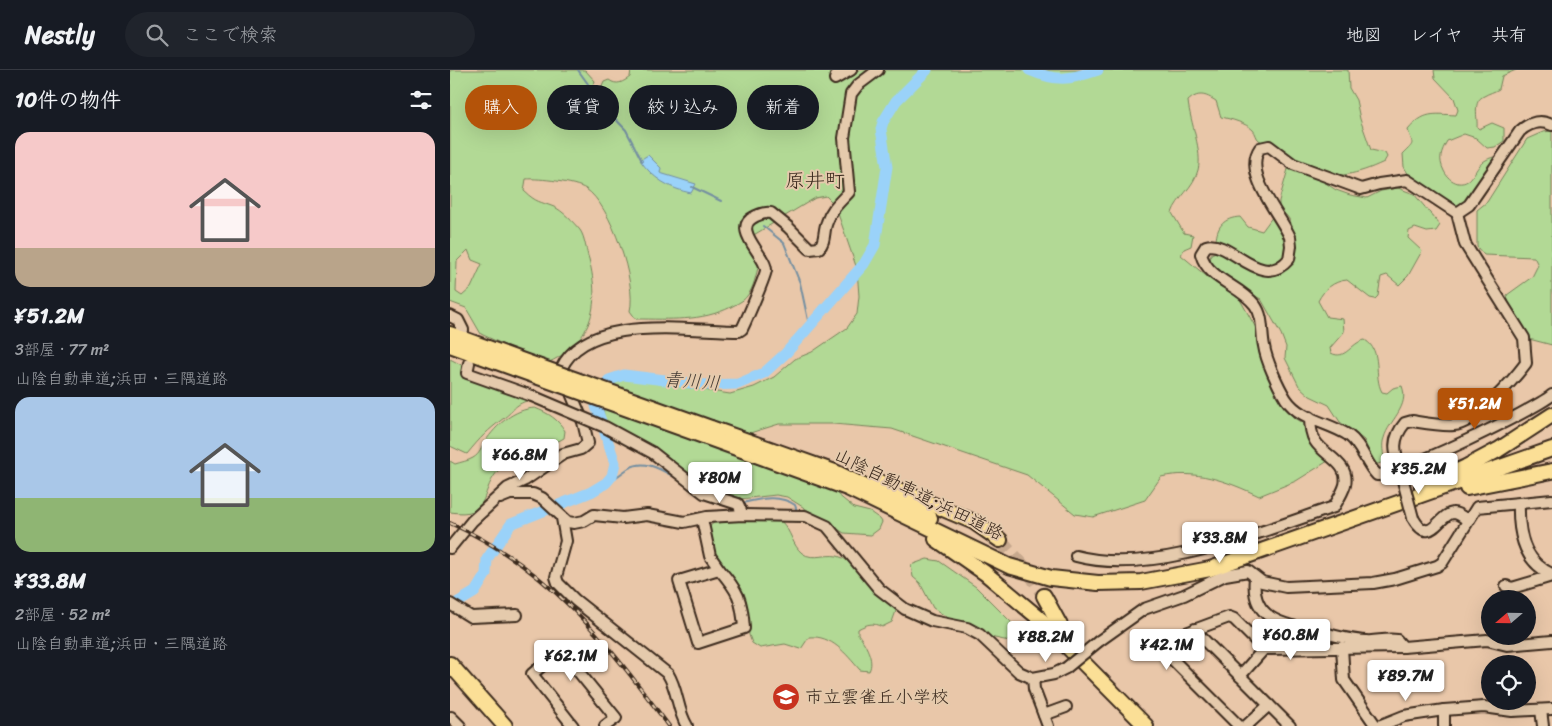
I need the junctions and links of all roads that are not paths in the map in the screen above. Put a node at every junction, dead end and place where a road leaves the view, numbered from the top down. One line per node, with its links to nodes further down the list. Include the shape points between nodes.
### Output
1 (838, 70): 2 (street, via 835,79)
2 (851, 70)
3 (864, 70): 5 (street, via 849,86)
4 (878, 70): 5 (street, via 854,88)
5 (851, 98): 22 (street, via 844,138 850,188 828,218 822,245 810,248 771,213 756,216 750,220 746,231 766,272 742,329 632,330 607,334 583,344 562,369 588,443 582,449 555,459 508,488)
6 (1552, 125): 7 (street, via 1538,122 1520,131 1469,205)
7 (1457, 213): 16 (street, via 1407,180 1361,189 1293,164 1269,146 1260,148 1256,154 1255,170 1262,189 1290,237 1288,259 1279,266 1262,268 1216,246 1206,246 1202,254 1212,272 1256,307 1266,355 1282,392 1294,409); 21 (street, via 1465,244 1524,338 1526,363 1508,387 1471,418 1456,426 1405,423 1394,439)
8 (450, 316): 9 (street, via 458,320)
9 (456, 332): 13 (highway, 山陰自動車道;浜田道路)
10 (450, 345): 13 (highway, 山陰自動車道;浜田道路)
11 (450, 349): 13 (highway)
12 (469, 363): 28 (street, bridge, via 467,373 605,427 653,453 704,493 738,504)
13 (514, 365): 17 (highway, 山陰自動車道;浜田道路, bridge)
14 (1552, 396): 21 (street, via 1542,404)
15 (1552, 415): 31 (highway, via 1466,467)
16 (1310, 417): 21 (street, via 1349,436 1377,475); 34 (street, via 1314,440 1336,458 1344,475 1344,487 1334,507 1190,554 1094,561)
17 (708, 433): 18 (highway, 山陰自動車道;浜田道路); 24 (highway, 山陰自動車道;浜田道路)
18 (750, 441): 32 (highway, via 854,472 974,522); 35 (highway, 山陰自動車道;浜田道路, via 868,487)
19 (1552, 449): 25 (highway)
20 (1552, 472): 25 (highway)
21 (1401, 473): 30 (street, bridge, via 1418,527 1425,530 1438,526 1451,513)
22 (497, 499): 27 (street, via 526,493 542,498); 33 (street, via 472,521)
23 (1552, 500): 26 (street)
24 (874, 501): 35 (highway, 山陰自動車道;浜田道路); 49 (highway, via 985,573 1040,619)
25 (1404, 502): 31 (highway)
26 (1519, 504): 30 (street, via 1481,505); 37 (street, via 1518,526 1524,549)
27 (560, 515): 29 (street, via 574,523 594,514 623,518 647,515 684,522); 64 (street, via 566,541 556,576 558,583 668,674 676,686 682,719)
28 (743, 515): 29 (street); 51 (street, via 805,516 827,526 878,589 905,609 980,635 1019,672)
29 (702, 519): 36 (street, via 710,556)
30 (1467, 520): 38 (street, via 1442,563 1395,579 1286,587)
31 (1323, 531): 35 (highway, via 1186,575 1141,582 1078,582)
32 (1000, 540)
33 (450, 548)
34 (1076, 556)
35 (1004, 560)
36 (719, 569): 36 (street, via 736,589 742,603 744,628 698,643 679,581)
37 (1552, 575): 39 (street, via 1512,588)
38 (1255, 578): 46 (street, via 1254,590 1260,608 1285,625 1367,641 1388,638 1397,640); 51 (street, bridge, via 1248,571 1225,576 1144,609 1066,668)
39 (1506, 586)
40 (1044, 596): 49 (highway, via 1066,636)
41 (450, 604): 42 (street, via 471,617)
42 (517, 616)
43 (1195, 629): 47 (street, via 1231,617); 50 (street); 67 (street, via 1159,643 1161,648)
44 (1552, 641): 46 (street, via 1507,645 1486,640)
45 (1342, 647): 46 (street); 47 (street); 70 (street, via 1344,680)
46 (1403, 647)
47 (1264, 649): 50 (street)
48 (450, 664): 61 (highway)
49 (1091, 670): 66 (highway)
50 (1240, 676): 52 (street)
51 (1033, 678): 57 (street)
52 (1268, 705): 68 (street); 69 (street)
53 (1066, 707): 57 (street)
54 (1552, 709): 56 (street)
55 (1444, 710): 56 (street, via 1484,707 1512,712); 70 (street, via 1404,716); 71 (street)
56 (1541, 710): 72 (street)
57 (1044, 715): 65 (street)
58 (450, 717): 60 (street)
59 (619, 722): 62 (street, via 561,650 532,674); 63 (street)
60 (460, 726)
61 (505, 726)
62 (573, 726)
63 (605, 726)
64 (687, 726)
65 (1048, 726)
66 (1146, 726)
67 (1239, 726)
68 (1246, 726)
69 (1290, 726)
70 (1377, 726)
71 (1444, 726)
72 (1543, 726)

